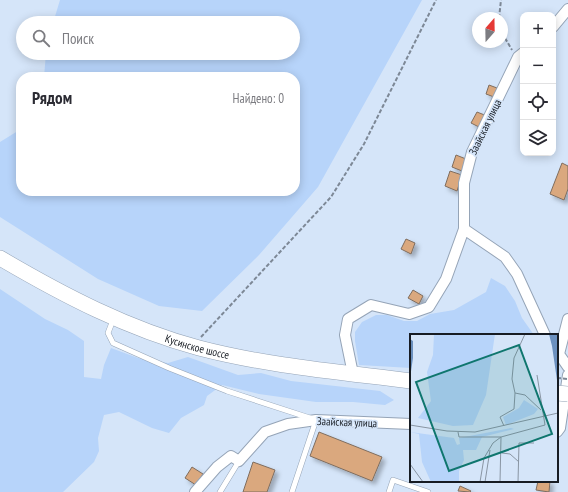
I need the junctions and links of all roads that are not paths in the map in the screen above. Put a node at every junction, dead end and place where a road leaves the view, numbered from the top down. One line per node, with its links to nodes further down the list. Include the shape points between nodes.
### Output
1 (568, 9): 2 (street)
2 (556, 23)
3 (520, 55): 4 (street, Заайская улица, via 472,152 464,183)
4 (464, 229): 8 (street, via 505,257 517,274); 11 (street, Заайская улица, via 446,279 429,307 409,314 371,305 348,318 345,335)
5 (0, 258): 6 (main road, Кусинское шоссе, via 61,293)
6 (114, 317): 11 (main road, Кусинское шоссе, via 156,334 246,359); 16 (lane, via 108,333 113,343 227,391)
7 (568, 319): 9 (street)
8 (545, 334)
9 (558, 353): 10 (street)
10 (568, 367)
11 (353, 374): 13 (main road, Кусинское шоссе)
12 (568, 375): 18 (street)
13 (410, 381)
14 (558, 393): 15 (main road, bridge)
15 (568, 394)
16 (316, 420): 17 (street, Заайская улица); 19 (street, Заайская улица, via 288,424 265,432); 22 (lane)
17 (410, 424)
18 (558, 431)
19 (239, 461): 20 (street, via 231,456 217,467); 21 (lane)
20 (195, 492)
21 (220, 492)
22 (292, 492)
23 (389, 492): 24 (lane, via 394,480)
24 (428, 492)

